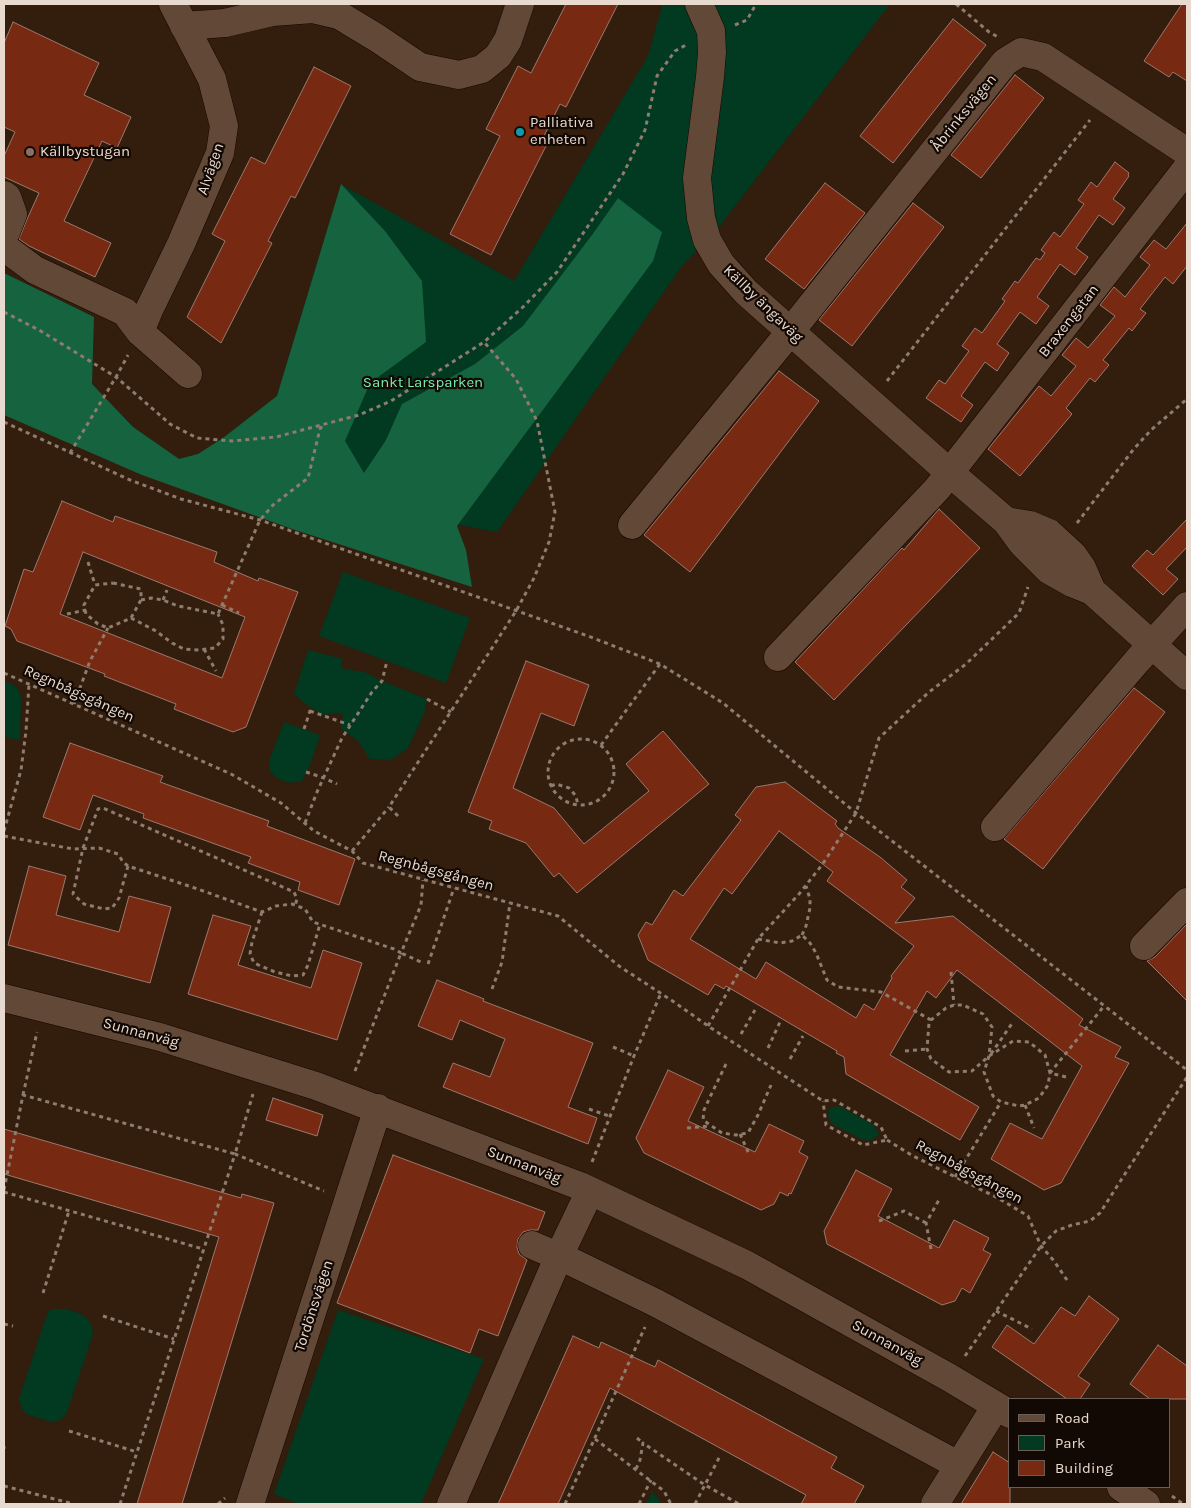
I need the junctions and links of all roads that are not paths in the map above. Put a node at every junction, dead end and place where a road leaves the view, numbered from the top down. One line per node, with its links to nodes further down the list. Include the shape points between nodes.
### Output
1 (520, 4): 3 (street, via 508,40 498,56 482,69 459,75 420,67 339,15 313,9 272,12 225,23)
2 (699, 4): 10 (street, Källby ängaväg, via 711,31 710,77 697,178 707,240 721,264 746,292)
3 (178, 15): 9 (street, Alvägen, via 212,79 224,126 220,153)
4 (1187, 152): 10 (street, Åbrinksvägen, via 1043,57 1021,52 1005,62)
5 (1187, 168): 12 (street, Braxengatan)
6 (4, 195): 7 (street, via 13,214)
7 (4, 233)
8 (4, 247): 9 (street, via 35,270 125,312)
9 (140, 332): 11 (street)
10 (790, 332): 12 (street, Källby ängaväg); 13 (street, Åbrinksvägen)
11 (188, 374)
12 (950, 473): 15 (street, Källby ängaväg, via 1006,521 1022,543 1051,554 1049,570 1092,591); 16 (street, Braxengatan)
13 (632, 525)
14 (1187, 606): 15 (street)
15 (1152, 645): 17 (street, Källby ängaväg); 18 (street)
16 (778, 657)
17 (1187, 676)
18 (995, 827)
19 (1187, 902): 20 (street)
20 (1144, 946)
21 (4, 998): 22 (street, Sunnanväg, via 160,1037)
22 (378, 1108): 23 (street, Sunnanväg); 29 (street, Tordönsvägen)
23 (590, 1191): 25 (street); 26 (street, Sunnanväg, via 747,1265)
24 (532, 1245): 25 (street)
25 (559, 1256): 27 (street, via 656,1303); 30 (street)
26 (1003, 1410): 27 (street)
27 (958, 1466): 31 (street)
28 (1122, 1488): 32 (street)
29 (250, 1504)
30 (451, 1504)
31 (935, 1504)
32 (1146, 1504)

